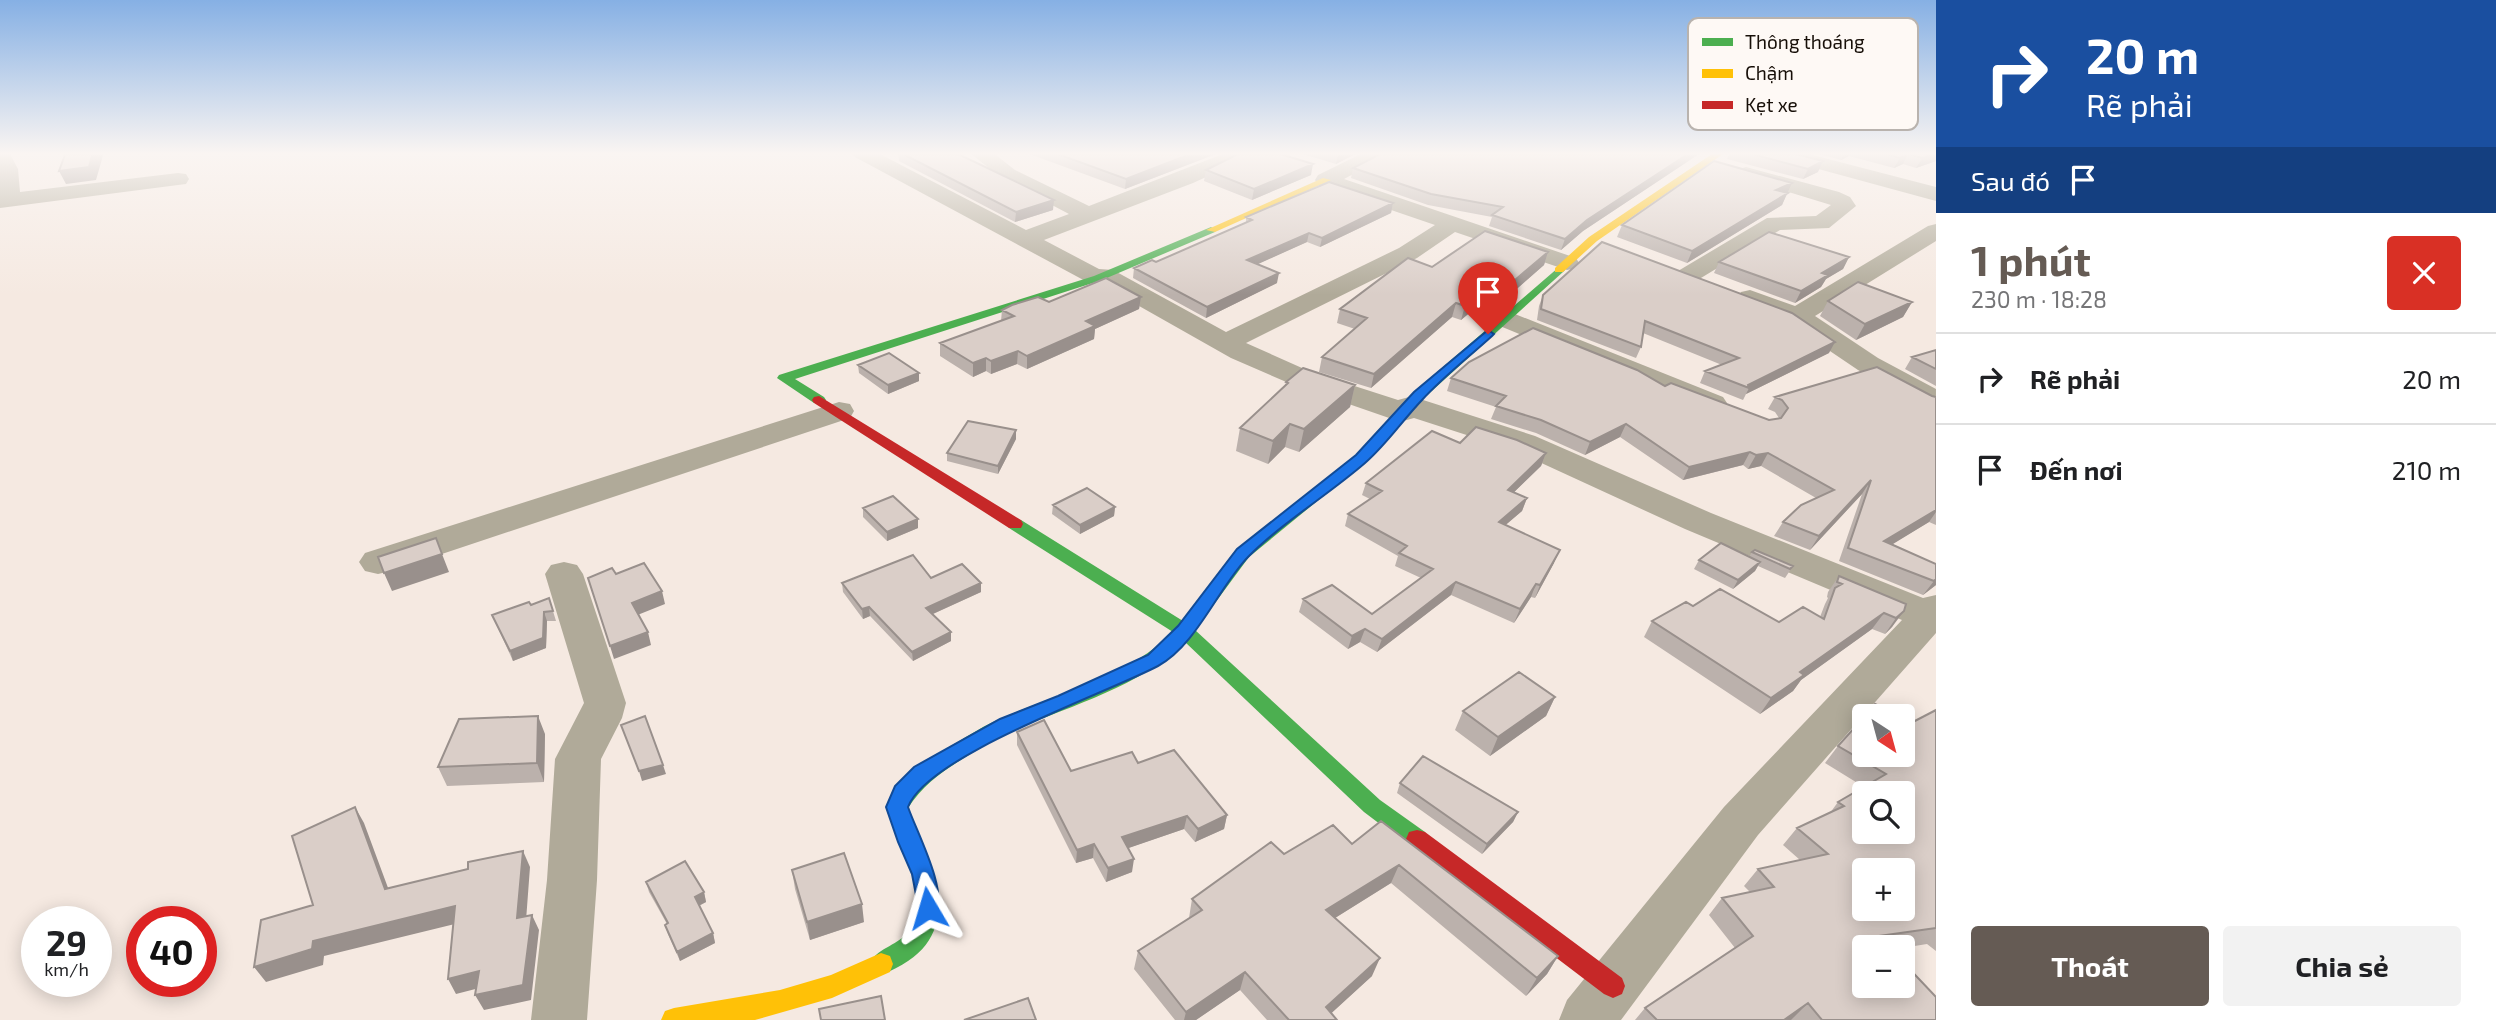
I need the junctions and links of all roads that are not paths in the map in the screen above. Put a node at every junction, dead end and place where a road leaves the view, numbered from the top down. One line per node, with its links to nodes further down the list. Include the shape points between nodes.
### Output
1 (950, 200): 11 (street)
2 (1059, 200): 8 (street)
3 (1127, 200): 8 (street)
4 (1268, 200): 13 (street)
5 (1392, 200): 9 (street)
6 (1661, 200): 12 (street, via 1605,244)
7 (1837, 200): 14 (street, via 1845,206 1821,223 1775,223 1675,271)
8 (1089, 215): 11 (street)
9 (1452, 224): 12 (street); 16 (street, via 1408,253)
10 (1936, 231): 14 (street)
11 (1024, 239): 13 (street)
12 (1567, 263): 15 (street)
13 (1101, 276): 16 (street); 19 (street, via 784,378)
14 (1797, 316): 17 (street, via 1868,364)
15 (1505, 318): 18 (street); 20 (street)
16 (1225, 343): 18 (street, via 1301,378)
17 (1936, 401)
18 (1406, 409): 23 (street, via 1533,447 1698,521); 24 (street, via 1361,458 1242,553)
19 (839, 411): 21 (street); 24 (street)
20 (1741, 414)
21 (378, 562)
22 (564, 574): 26 (street, via 605,703 602,718 578,759)
23 (1932, 612): 25 (street, via 1741,821)
24 (1185, 631): 25 (street, via 1372,806); 27 (street, via 1155,660 1007,724 921,773 903,792 897,807 924,874 928,908 926,926 915,942 891,961 799,996 741,1012)
25 (1600, 1003)
26 (559, 1020)
27 (674, 1020)

